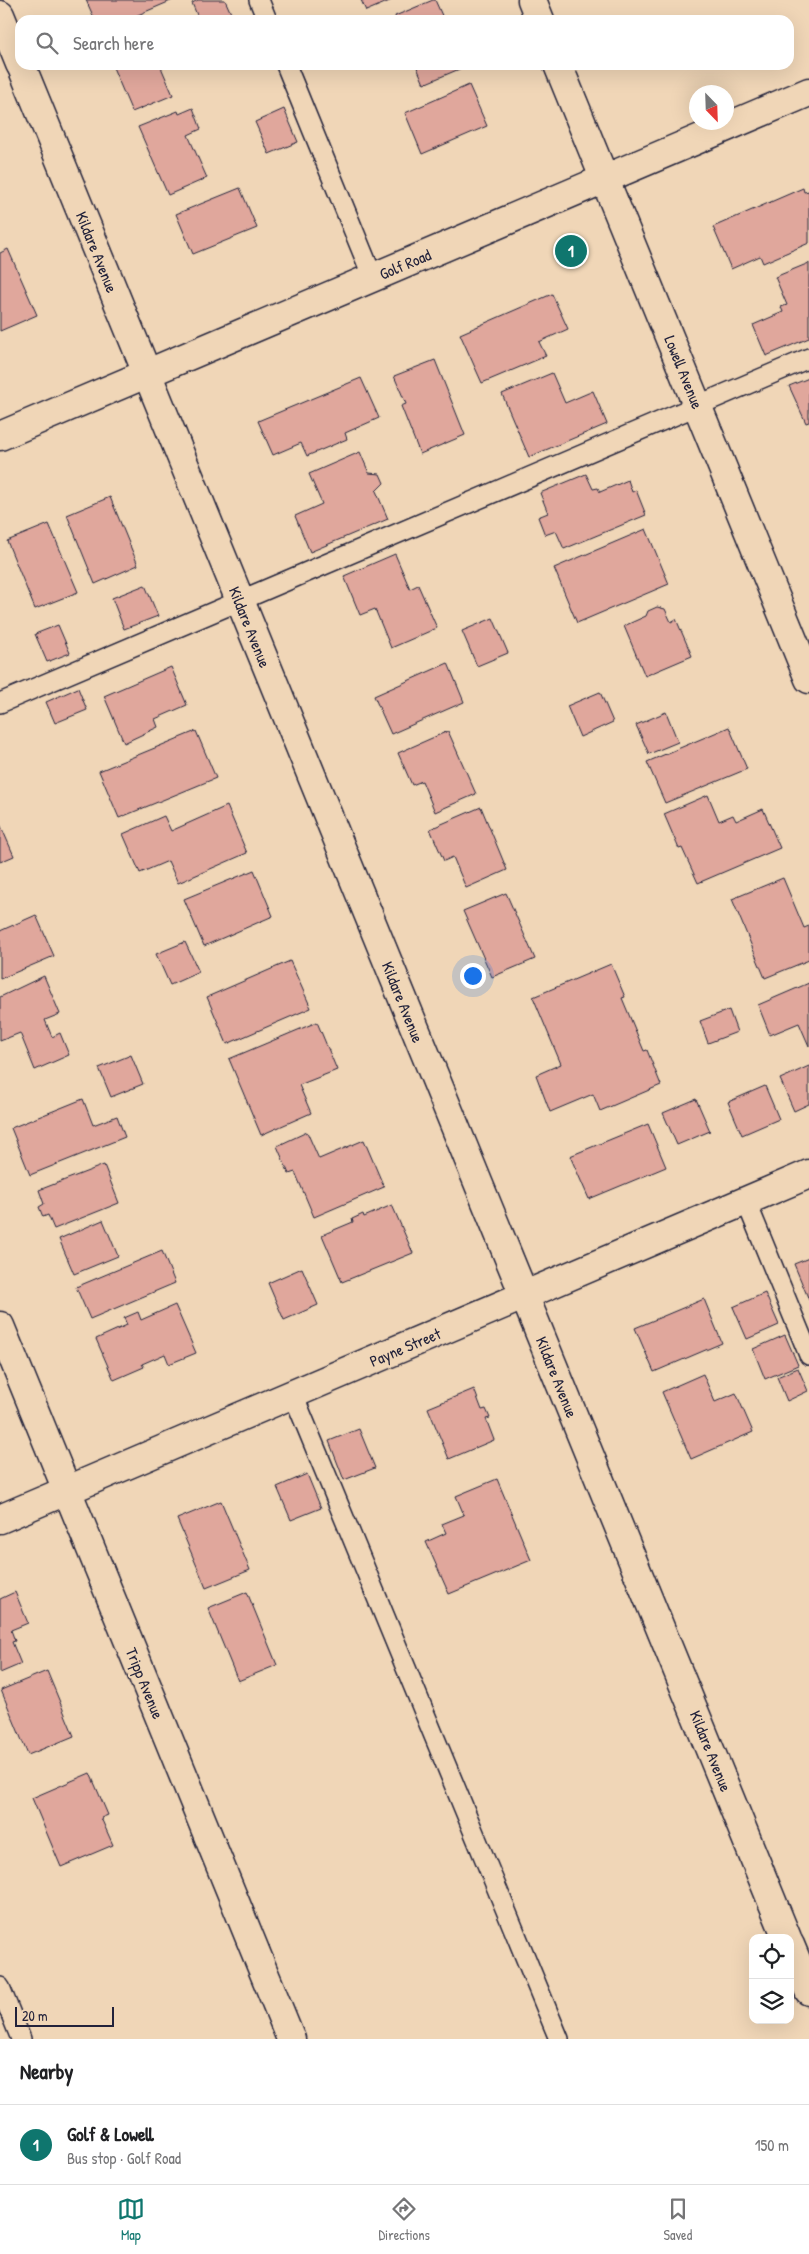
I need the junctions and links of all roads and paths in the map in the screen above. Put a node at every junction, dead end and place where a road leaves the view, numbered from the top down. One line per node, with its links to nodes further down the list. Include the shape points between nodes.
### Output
1 (259, 0): 4 (lane)
2 (532, 0): 5 (street)
3 (0, 15): 6 (street, Kildare Avenue)
4 (265, 15)
5 (538, 15)
6 (15, 52)
7 (22, 70): 14 (street, Kildare Avenue)
8 (288, 70): 12 (lane)
9 (560, 70): 11 (street, Lowell Avenue)
10 (809, 92): 11 (street, Golf Road)
11 (605, 179): 12 (street, Golf Road); 15 (street, Lowell Avenue)
12 (373, 278): 14 (street, Golf Road)
13 (809, 358): 15 (lane)
14 (147, 374): 16 (street, Golf Road); 17 (street, Kildare Avenue)
15 (697, 405): 17 (lane); 18 (street, Lowell Avenue)
16 (0, 436)
17 (239, 600): 19 (lane); 22 (street, Kildare Avenue)
18 (809, 678)
19 (0, 703)
20 (809, 1174): 21 (street, Payne Street)
21 (746, 1201): 22 (street, Payne Street); 24 (lane)
22 (524, 1297): 25 (street, Payne Street); 28 (street, Kildare Avenue)
23 (0, 1326): 26 (street, Tripp Avenue)
24 (809, 1355)
25 (293, 1394): 26 (street, Payne Street); 34 (lane)
26 (67, 1490): 27 (street, Payne Street); 33 (street, Tripp Avenue)
27 (0, 1519)
28 (785, 1934)
29 (794, 1955): 31 (street)
30 (0, 1987): 32 (lane)
31 (809, 1991)
32 (21, 2039)
33 (291, 2039)
34 (559, 2039)

